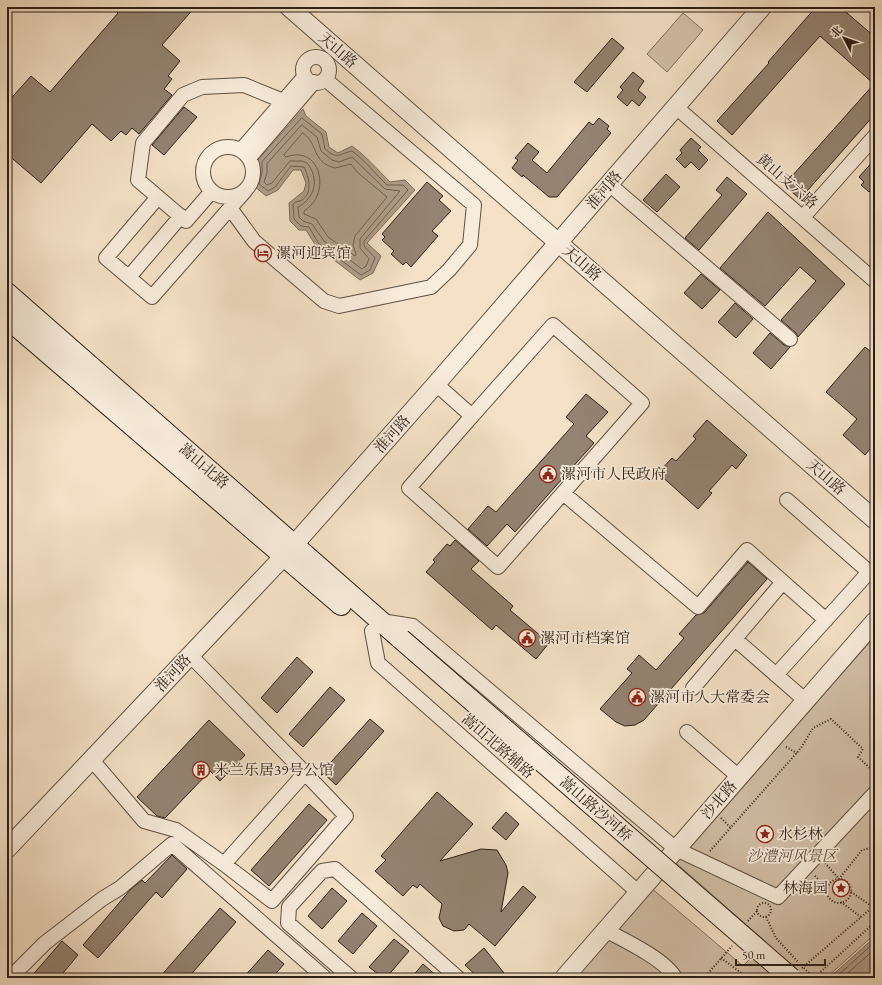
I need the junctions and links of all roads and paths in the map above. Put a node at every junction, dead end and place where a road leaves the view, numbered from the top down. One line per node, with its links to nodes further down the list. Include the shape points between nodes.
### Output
1 (289, 7): 3 (street, 天山路)
2 (762, 7): 6 (street, 淮河路)
3 (329, 52): 4 (street, via 328,76); 4 (street, via 305,62 303,69); 16 (street, 天山路)
4 (315, 79): 5 (street); 8 (street); 13 (street, via 474,205 470,246 431,287 339,306 324,301 254,241)
5 (283, 101): 8 (street); 12 (street, via 244,85 202,87 183,95 143,143 138,180)
6 (676, 106): 9 (street, 淮河路); 15 (street, 黄山支六路)
7 (875, 136): 15 (street)
8 (245, 154): 10 (street, via 228,146 215,150 206,160 203,174 207,186); 11 (street, via 254,171 253,179)
9 (609, 184): 16 (street, 淮河路); 21 (street)
10 (212, 191): 11 (street, via 225,197 239,195); 14 (street, via 186,221)
11 (245, 191): 13 (street)
12 (158, 197): 14 (street); 17 (street, via 106,258)
13 (230, 208): 17 (street, via 152,297)
14 (181, 216): 17 (street)
15 (803, 217): 18 (street, 黄山支六路)
16 (559, 242): 22 (street, 淮河路); 26 (street, 天山路)
17 (128, 277)
18 (875, 281)
19 (7, 293): 27 (main road, 嵩山北路)
20 (7, 318): 27 (main road, 嵩山北路)
21 (790, 339)
22 (436, 384): 23 (street); 27 (street, 淮河路)
23 (472, 416): 24 (street, via 409,488 498,567); 24 (street, via 553,325 642,403)
24 (564, 493): 28 (street, via 698,607 747,550)
25 (787, 500): 29 (street, via 869,572)
26 (875, 520)
27 (288, 551): 31 (main road, 嵩山北路); 34 (street, 淮河路)
28 (783, 582): 29 (street); 32 (street)
29 (826, 620): 35 (street)
30 (875, 621): 37 (street, 沙北路)
31 (376, 626): 33 (main road, 嵩山北路); 48 (street, via 413,626); 55 (street, 嵩山北路辅路, via 378,663)
32 (735, 639): 35 (street); 36 (street)
33 (397, 644): 65 (main road, 嵩山路沙河桥); 66 (main road, 嵩山路沙河桥, bridge)
34 (190, 655): 41 (street, 淮河路); 42 (street)
35 (776, 675): 37 (street)
36 (693, 688)
37 (806, 701): 44 (street, 沙北路)
38 (687, 732): 44 (street)
39 (785, 746): 40 (path)
40 (797, 753): 43 (path, via 814,728 831,719 863,749 858,757); 50 (path, via 712,847)
41 (92, 760): 47 (street, 淮河路); 51 (street, via 144,821 176,830)
42 (305, 773): 51 (street); 51 (street, via 346,816 272,901)
43 (875, 773)
44 (739, 777): 48 (street, 沙北路)
45 (875, 792): 49 (street)
46 (875, 847): 53 (path, via 862,850)
47 (7, 849)
48 (676, 849): 50 (street); 55 (street, 沙北路)
49 (818, 854): 52 (street); 53 (path)
50 (703, 862): 52 (street, via 778,897)
51 (224, 864)
52 (806, 866): 54 (path)
53 (839, 879): 54 (path, via 830,883); 56 (path, via 847,881)
54 (828, 889): 57 (path, via 831,899)
55 (638, 892): 64 (street, 沙北路)
56 (851, 892): 57 (path, via 848,899); 58 (path)
57 (842, 902): 61 (path)
58 (874, 906): 61 (path)
59 (757, 911): 60 (path, via 759,915); 60 (path, via 760,905 768,904 771,911); 62 (path)
60 (766, 917): 66 (path)
61 (862, 917): 66 (path)
62 (749, 920)
63 (875, 922): 76 (path)
64 (605, 930): 71 (street, 沙北路); 72 (street, via 639,948 671,971)
65 (727, 951): 73 (path); 74 (path); 75 (main road, 嵩山路沙河桥)
66 (797, 972): 76 (path)
67 (315, 975): 68 (street, via 172,844 120,888 45,943)
68 (10, 978)
69 (351, 978): 70 (street, via 288,923 289,907 322,871 335,869)
70 (458, 978)
71 (564, 978)
72 (675, 978)
73 (704, 978)
74 (748, 978)
75 (771, 978)
76 (814, 978)

